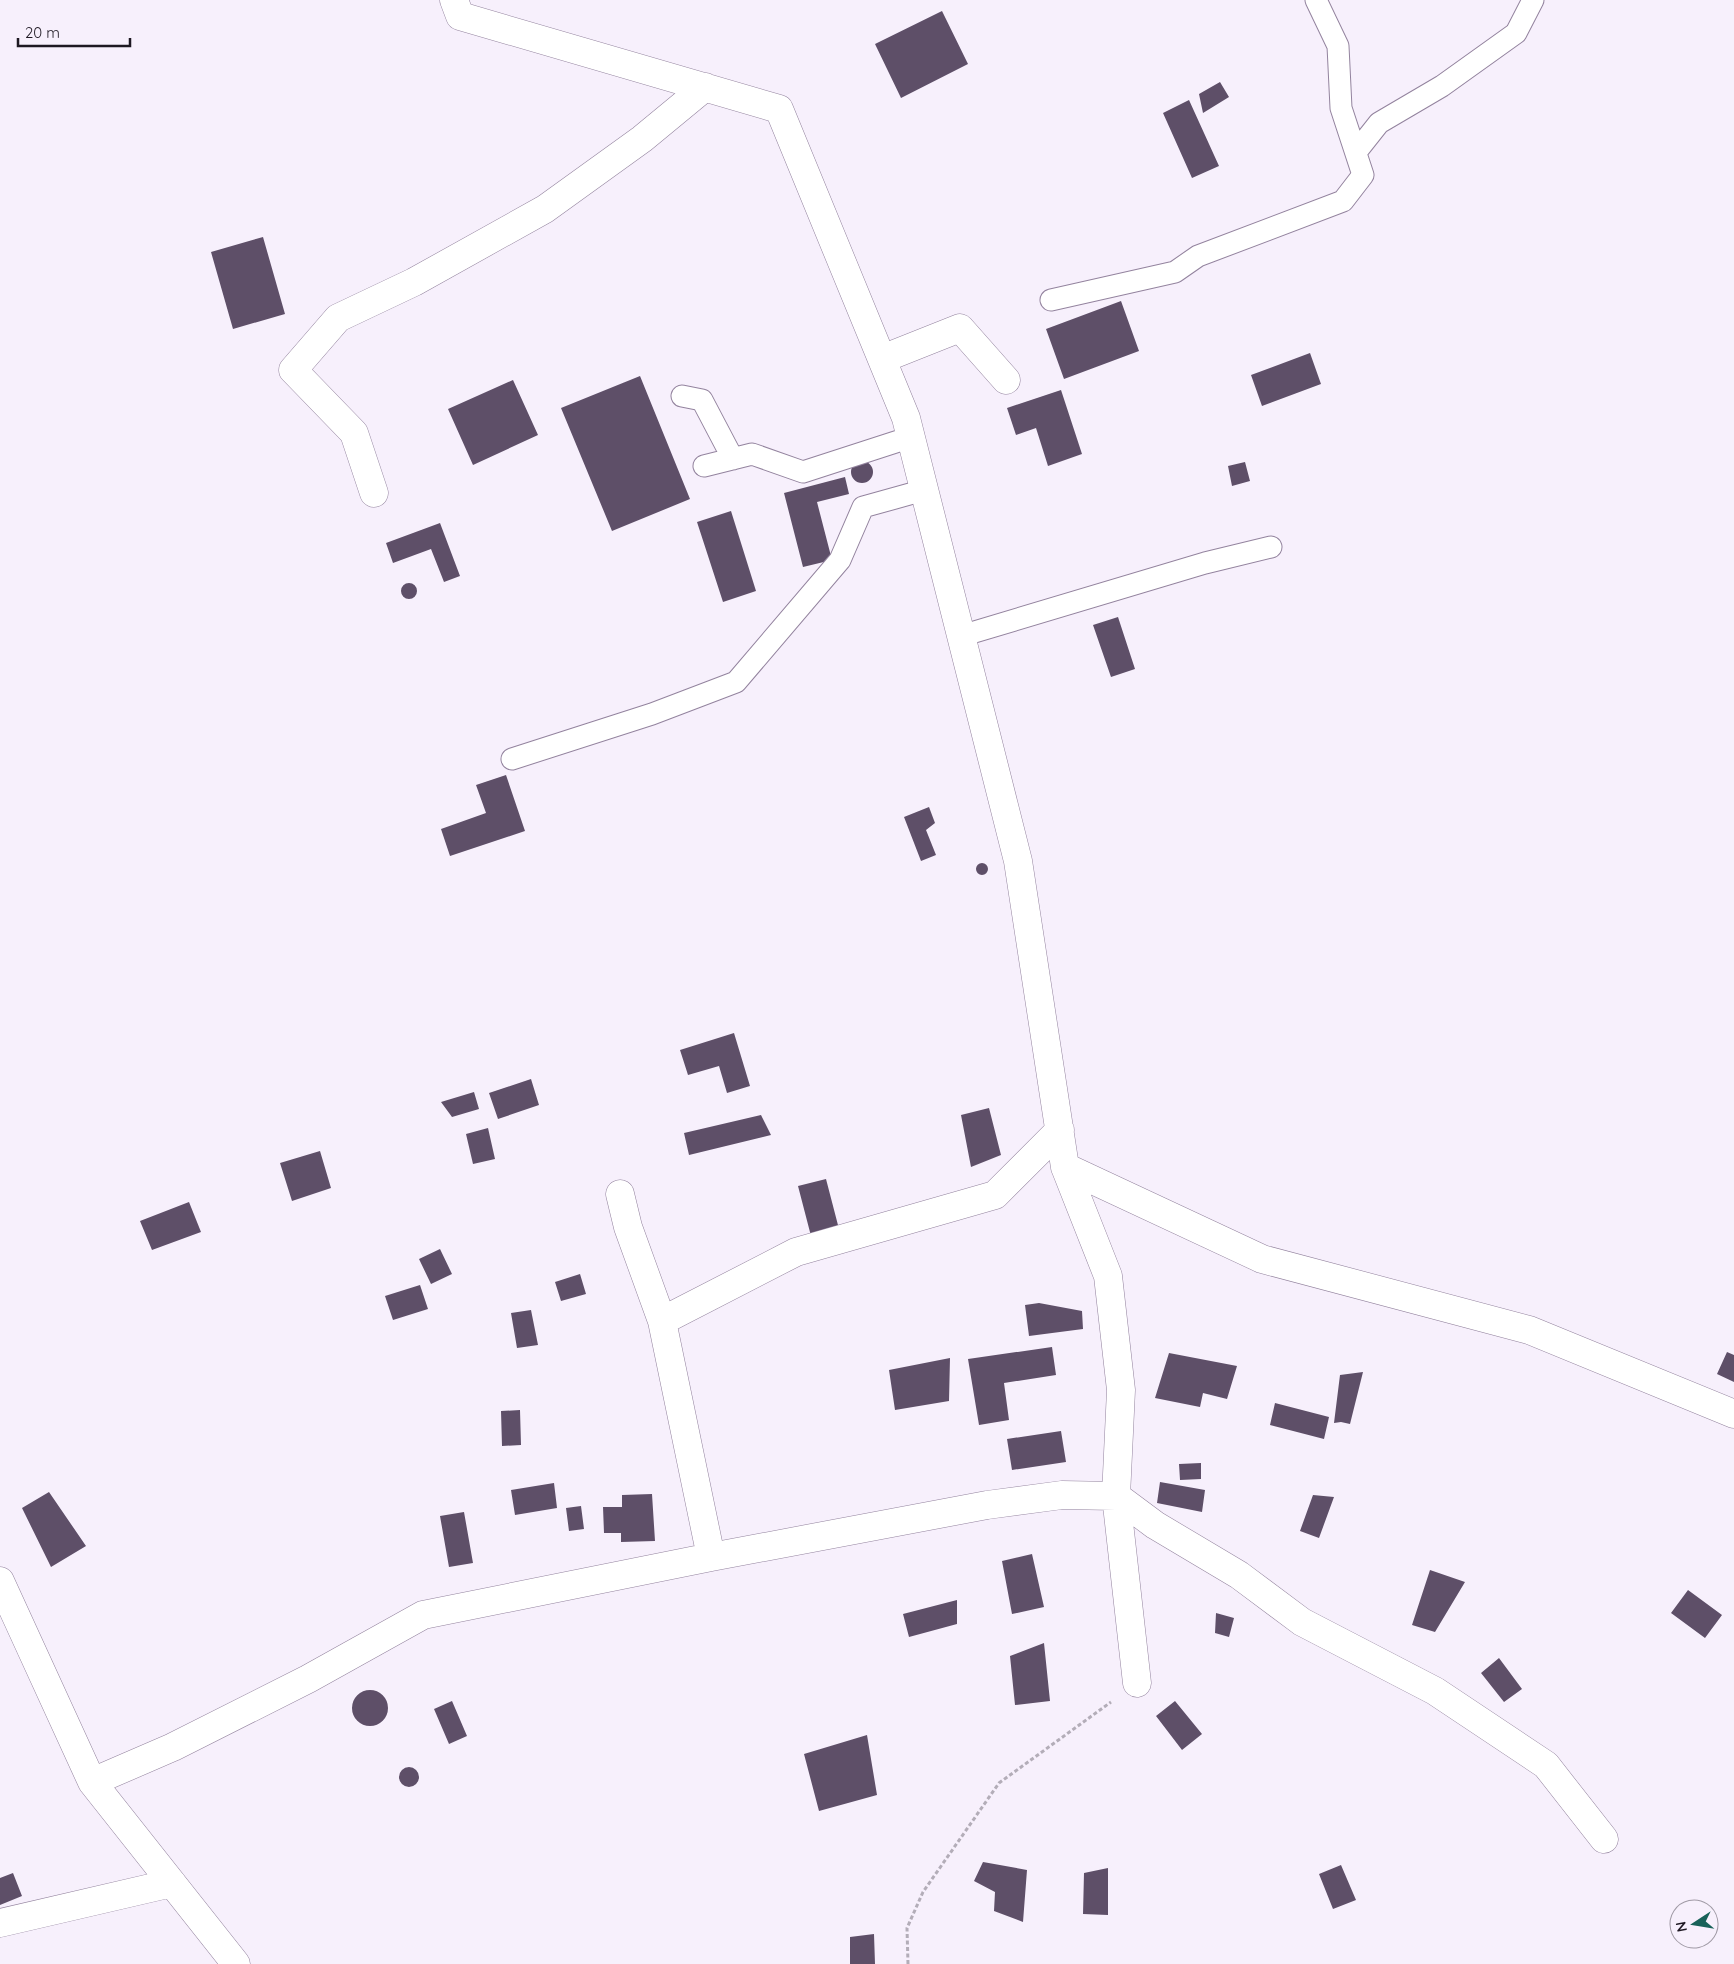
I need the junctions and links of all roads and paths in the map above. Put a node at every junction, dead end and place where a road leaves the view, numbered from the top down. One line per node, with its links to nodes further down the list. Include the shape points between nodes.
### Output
1 (454, 0): 4 (street, via 460,16)
2 (1316, 0): 5 (lane, via 1338,46 1341,108)
3 (1533, 0): 5 (lane, via 1516,33 1442,86 1379,123)
4 (705, 88): 7 (street, via 779,110); 14 (street, via 642,139 545,209 414,282 338,318 293,370 354,433)
5 (1356, 152): 6 (lane, via 1363,175 1343,201 1198,256 1175,272)
6 (1051, 300)
7 (882, 359): 8 (street, via 960,328); 10 (street)
8 (1006, 380)
9 (682, 396): 11 (lane, via 702,400)
10 (911, 437): 11 (lane, via 803,472 752,454); 13 (street)
11 (733, 459): 12 (lane)
12 (704, 466)
13 (924, 490): 16 (street); 17 (lane, via 863,507 840,560 736,682 652,714)
14 (374, 493)
15 (1271, 547): 16 (lane, via 1205,563)
16 (961, 636): 18 (street, via 1018,862)
17 (512, 759)
18 (1060, 1130): 19 (street); 21 (street, via 995,1195 796,1252)
19 (1066, 1167): 22 (street, via 1262,1259 1529,1330); 23 (street, via 1108,1276 1121,1390)
20 (620, 1194): 21 (street, via 628,1227)
21 (662, 1321): 24 (street)
22 (1734, 1414)
23 (1116, 1496): 24 (street, via 1062,1495 987,1505); 26 (street); 28 (street, via 1155,1525 1239,1575 1302,1622 1435,1691 1546,1765)
24 (710, 1558): 27 (street, via 423,1616 215,1726)
25 (0, 1581): 27 (street)
26 (1137, 1683): 32 (path, via 999,1783 923,1892 907,1928)
27 (92, 1782): 29 (street)
28 (1604, 1839)
29 (172, 1883): 30 (street); 31 (street)
30 (0, 1923)
31 (236, 1964)
32 (908, 1964)

